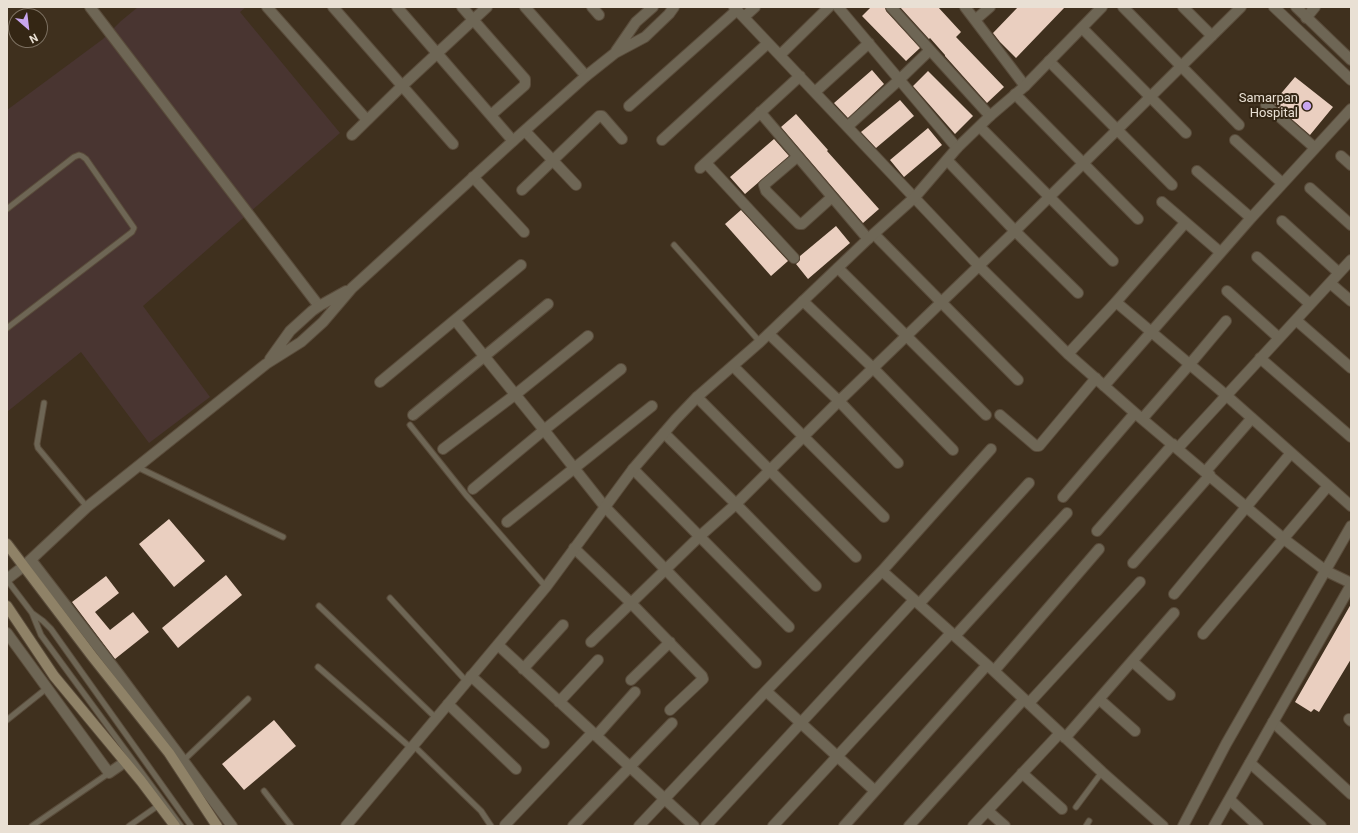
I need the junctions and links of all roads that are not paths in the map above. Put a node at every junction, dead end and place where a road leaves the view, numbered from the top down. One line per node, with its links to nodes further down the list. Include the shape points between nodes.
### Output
1 (90, 7): 114 (street)
2 (267, 7): 53 (street)
3 (333, 7): 42 (street)
4 (397, 7): 32 (street)
5 (462, 7): 25 (street)
6 (487, 7): 25 (street)
7 (525, 7): 38 (street)
8 (653, 7): 33 (street, via 636,22)
9 (674, 7): 33 (street, via 645,37)
10 (755, 7): 23 (street)
11 (829, 7): 34 (street)
12 (838, 7): 30 (street)
13 (891, 7): 31 (street)
14 (965, 7): 26 (street)
15 (990, 7): 26 (street)
16 (1123, 7): 37 (street)
17 (1183, 7): 28 (street)
18 (1241, 7): 28 (street)
19 (1274, 7): 41 (street)
20 (1296, 7): 24 (street)
21 (1315, 7): 24 (street)
22 (1097, 9): 27 (street)
23 (739, 12): 29 (street); 48 (street)
24 (1306, 18): 35 (street)
25 (473, 20): 32 (street); 51 (street, via 525,80 525,85)
26 (975, 20): 43 (street)
27 (1082, 28): 36 (street); 46 (street)
28 (1212, 36): 37 (street)
29 (768, 43): 34 (street); 62 (street)
30 (869, 43): 40 (street); 44 (street)
31 (930, 50): 40 (street); 52 (street)
32 (437, 53): 42 (street); 51 (street)
33 (615, 53): 38 (street)
34 (780, 55): 39 (street)
35 (1351, 60)
36 (1049, 61): 43 (street); 57 (street)
37 (1181, 66): 46 (street); 54 (street)
38 (586, 76): 58 (street)
39 (800, 76): 44 (street); 50 (street)
40 (900, 80): 55 (street); 66 (street)
41 (1351, 80)
42 (402, 86): 53 (street); 65 (street)
43 (1025, 86): 45 (street)
44 (816, 92): 55 (street)
45 (1015, 94): 52 (street); 72 (street)
46 (1150, 97): 57 (street); 59 (street)
47 (1266, 105): 67 (street)
48 (630, 106)
49 (1351, 109): 67 (street)
50 (760, 112): 69 (street); 97 (street, via 703,165)
51 (491, 115): 64 (street)
52 (990, 116): 56 (street)
53 (367, 120): 60 (street)
54 (1239, 125)
55 (848, 126): 81 (street)
56 (980, 127): 66 (street); 83 (street)
57 (1117, 130): 72 (street); 78 (street)
58 (525, 131): 64 (street); 70 (street)
59 (1186, 132)
60 (352, 135)
61 (622, 139): 70 (street, via 602,116 599,116)
62 (662, 140)
63 (1235, 140): 76 (street)
64 (513, 141): 75 (street)
65 (453, 144)
66 (958, 148): 71 (street)
67 (1315, 148): 76 (street)
68 (1340, 156): 73 (street)
69 (797, 157): 82 (street); 82 (street, via 764,185 766,191 799,224)
70 (552, 160): 77 (street); 80 (street)
71 (947, 160): 81 (street); 91 (street)
72 (1083, 163): 83 (street); 86 (street)
73 (1351, 165)
74 (1197, 170): 87 (street)
75 (473, 178): 92 (street); 105 (street)
76 (1282, 183): 87 (street)
77 (576, 185)
78 (1172, 185)
79 (1310, 188): 90 (street)
80 (522, 190)
81 (915, 196): 93 (street); 101 (street)
82 (832, 197): 93 (street)
83 (1049, 197): 91 (street); 99 (street)
84 (1162, 202): 89 (street)
85 (7, 209): 118 (lane, via 79,155 86,159 134,228)
86 (1138, 218)
87 (1251, 218): 95 (street)
88 (1282, 221): 103 (street)
89 (1185, 223): 95 (street); 111 (street)
90 (1351, 225)
91 (1015, 231): 101 (street); 107 (street)
92 (524, 232)
93 (871, 236): 102 (street); 110 (street)
94 (674, 245): 124 (lane)
95 (1220, 252): 119 (street)
96 (1257, 256): 113 (street)
97 (794, 258)
98 (1351, 260): 103 (street)
99 (1113, 261)
100 (521, 265): 115 (street)
101 (979, 266): 110 (street); 125 (street)
102 (838, 268): 108 (street); 121 (street)
103 (1339, 273): 104 (street)
104 (1330, 283): 109 (street); 113 (street)
105 (352, 288): 114 (street); 128 (street, via 323,322 301,342)
106 (1227, 291): 123 (street)
107 (1078, 294)
108 (803, 301): 120 (street); 131 (street)
109 (1351, 301)
110 (942, 302): 121 (street); 135 (street)
111 (1116, 302): 119 (street); 125 (street)
112 (548, 304): 126 (street)
113 (1310, 304): 116 (street)
114 (319, 306): 128 (street, via 290,331)
115 (454, 320): 126 (street); 136 (street)
116 (1296, 320): 123 (street); 132 (street)
117 (1226, 321): 129 (street)
118 (7, 328)
119 (1151, 332): 129 (street); 137 (street)
120 (769, 334): 124 (street); 141 (street)
121 (907, 335): 131 (street); 147 (street)
122 (588, 336): 138 (street)
123 (1279, 338): 127 (street)
124 (760, 342): 130 (street)
125 (1068, 354): 134 (street)
126 (485, 356): 138 (street); 144 (street)
127 (1260, 358): 139 (street); 153 (street)
128 (266, 364): 160 (street)
129 (1190, 364): 139 (street); 146 (street)
130 (733, 366): 140 (street); 152 (street)
131 (873, 368): 141 (street); 157 (street)
132 (1351, 368)
133 (621, 369): 150 (street)
134 (1096, 378): 137 (street); 145 (street, via 1039,446)
135 (1018, 380)
136 (380, 382)
137 (1104, 386): 146 (street)
138 (516, 394): 150 (street); 155 (street)
139 (1227, 396): 148 (street); 154 (street)
140 (697, 397): 151 (street); 163 (street)
141 (839, 400): 152 (street); 159 (street)
142 (44, 403): 172 (lane, via 38,448)
143 (652, 406): 161 (street)
144 (413, 415)
145 (1000, 415)
146 (1139, 415): 154 (street); 168 (street)
147 (986, 416)
148 (1252, 418): 158 (street); 164 (street)
149 (410, 425): 195 (lane, via 456,483)
150 (544, 430): 161 (street); 167 (street)
151 (664, 433): 162 (street); 169 (street)
152 (803, 436): 163 (street); 175 (street)
153 (1351, 437)
154 (1176, 446): 164 (street); 178 (street)
155 (443, 449)
156 (991, 449): 189 (street)
157 (953, 450)
158 (1291, 453): 166 (street); 170 (street)
159 (898, 463)
160 (137, 467): 172 (street); 180 (lane)
161 (574, 468): 173 (street); 176 (street)
162 (633, 469): 173 (street); 179 (street)
163 (770, 469): 169 (street); 185 (street)
164 (1208, 473): 170 (street); 187 (street)
165 (1029, 483): 198 (street)
166 (1328, 486): 171 (street); 181 (street)
167 (473, 489)
168 (1063, 497)
169 (736, 504): 179 (street); 194 (street)
170 (1246, 506): 181 (street); 196 (street)
171 (1351, 506)
172 (87, 507): 186 (street)
173 (605, 507): 183 (street); 188 (street)
174 (1067, 513): 208 (street)
175 (884, 517)
176 (507, 522)
177 (1351, 526): 190 (street)
178 (1096, 531)
179 (700, 536): 188 (street); 205 (street)
180 (283, 537)
181 (1284, 539): 190 (street); 207 (street)
182 (7, 544): 186 (main road)
183 (574, 548): 195 (street); 199 (street)
184 (1098, 549): 216 (street)
185 (856, 557)
186 (27, 563): 191 (street); 242 (street); 265 (main road, via 169,753)
187 (1133, 563)
188 (665, 570): 199 (street); 214 (street)
189 (882, 571): 198 (street); 222 (street)
190 (1326, 571): 193 (street); 280 (street, via 1226,744)
191 (7, 579): 202 (lane)
192 (1140, 582): 227 (street)
193 (1351, 584): 234 (street)
194 (816, 586)
195 (546, 587): 211 (street)
196 (1174, 594)
197 (390, 598): 218 (lane)
198 (916, 602): 208 (street); 233 (street)
199 (631, 603): 209 (street); 210 (street)
200 (7, 606): 219 (main road)
201 (319, 606): 231 (lane)
202 (32, 613): 263 (lane, via 41,634); 264 (lane, via 51,629)
203 (1174, 613): 213 (street)
204 (563, 625): 217 (street)
205 (789, 627)
206 (7, 633): 221 (street)
207 (1203, 634)
208 (953, 635): 216 (street); 241 (street)
209 (591, 642)
210 (670, 642): 220 (street); 230 (street, via 703,678)
211 (498, 645): 217 (street); 218 (street)
212 (598, 660): 228 (street)
213 (1132, 661): 224 (street); 226 (street)
214 (756, 663)
215 (318, 667): 240 (lane)
216 (991, 668): 227 (street); 251 (street)
217 (523, 669): 228 (street)
218 (469, 679): 229 (street); 239 (street)
219 (57, 680): 221 (street); 243 (main road)
220 (631, 680)
221 (47, 688): 232 (lane); 248 (street)
222 (766, 691): 233 (street); 253 (street)
223 (635, 692): 237 (street)
224 (1170, 695)
225 (248, 699): 242 (lane)
226 (1099, 699): 236 (street); 238 (street)
227 (1026, 701): 238 (street); 276 (street)
228 (559, 702): 237 (street)
229 (448, 704): 231 (street); 246 (street)
230 (670, 710)
231 (436, 718): 240 (street)
232 (7, 720)
233 (801, 722): 241 (street); 273 (street)
234 (1273, 722): 244 (street); 252 (street)
235 (672, 723): 245 (street)
236 (1135, 732)
237 (594, 735): 245 (street); 259 (street)
238 (1063, 735): 247 (street); 249 (street)
239 (544, 743)
240 (412, 746): 268 (street); 269 (lane, via 484,814)
241 (837, 756): 251 (street); 274 (street)
242 (184, 760): 266 (street)
243 (125, 762): 248 (street); 255 (main road)
244 (1250, 764): 254 (street); 283 (street)
245 (630, 767): 253 (street); 270 (street)
246 (516, 769)
247 (1102, 772): 256 (lane); 279 (street)
248 (109, 773): 260 (lane)
249 (1022, 774): 257 (street); 258 (street)
250 (264, 791): 267 (lane)
251 (874, 791): 275 (street)
252 (1351, 794)
253 (664, 799): 271 (street); 272 (street)
254 (1230, 800): 281 (street); 282 (street)
255 (159, 805): 261 (lane); 262 (main road)
256 (1076, 807)
257 (1062, 810)
258 (988, 811): 277 (street); 278 (street)
259 (506, 825)
260 (32, 826)
261 (129, 826)
262 (175, 826)
263 (181, 826)
264 (191, 826)
265 (217, 826)
266 (232, 826)
267 (291, 826)
268 (346, 826)
269 (491, 826)
270 (573, 826)
271 (639, 826)
272 (694, 826)
273 (706, 826)
274 (773, 826)
275 (844, 826)
276 (909, 826)
277 (973, 826)
278 (1005, 826)
279 (1163, 826)
280 (1183, 826)
281 (1214, 826)
282 (1258, 826)
283 (1321, 826)

